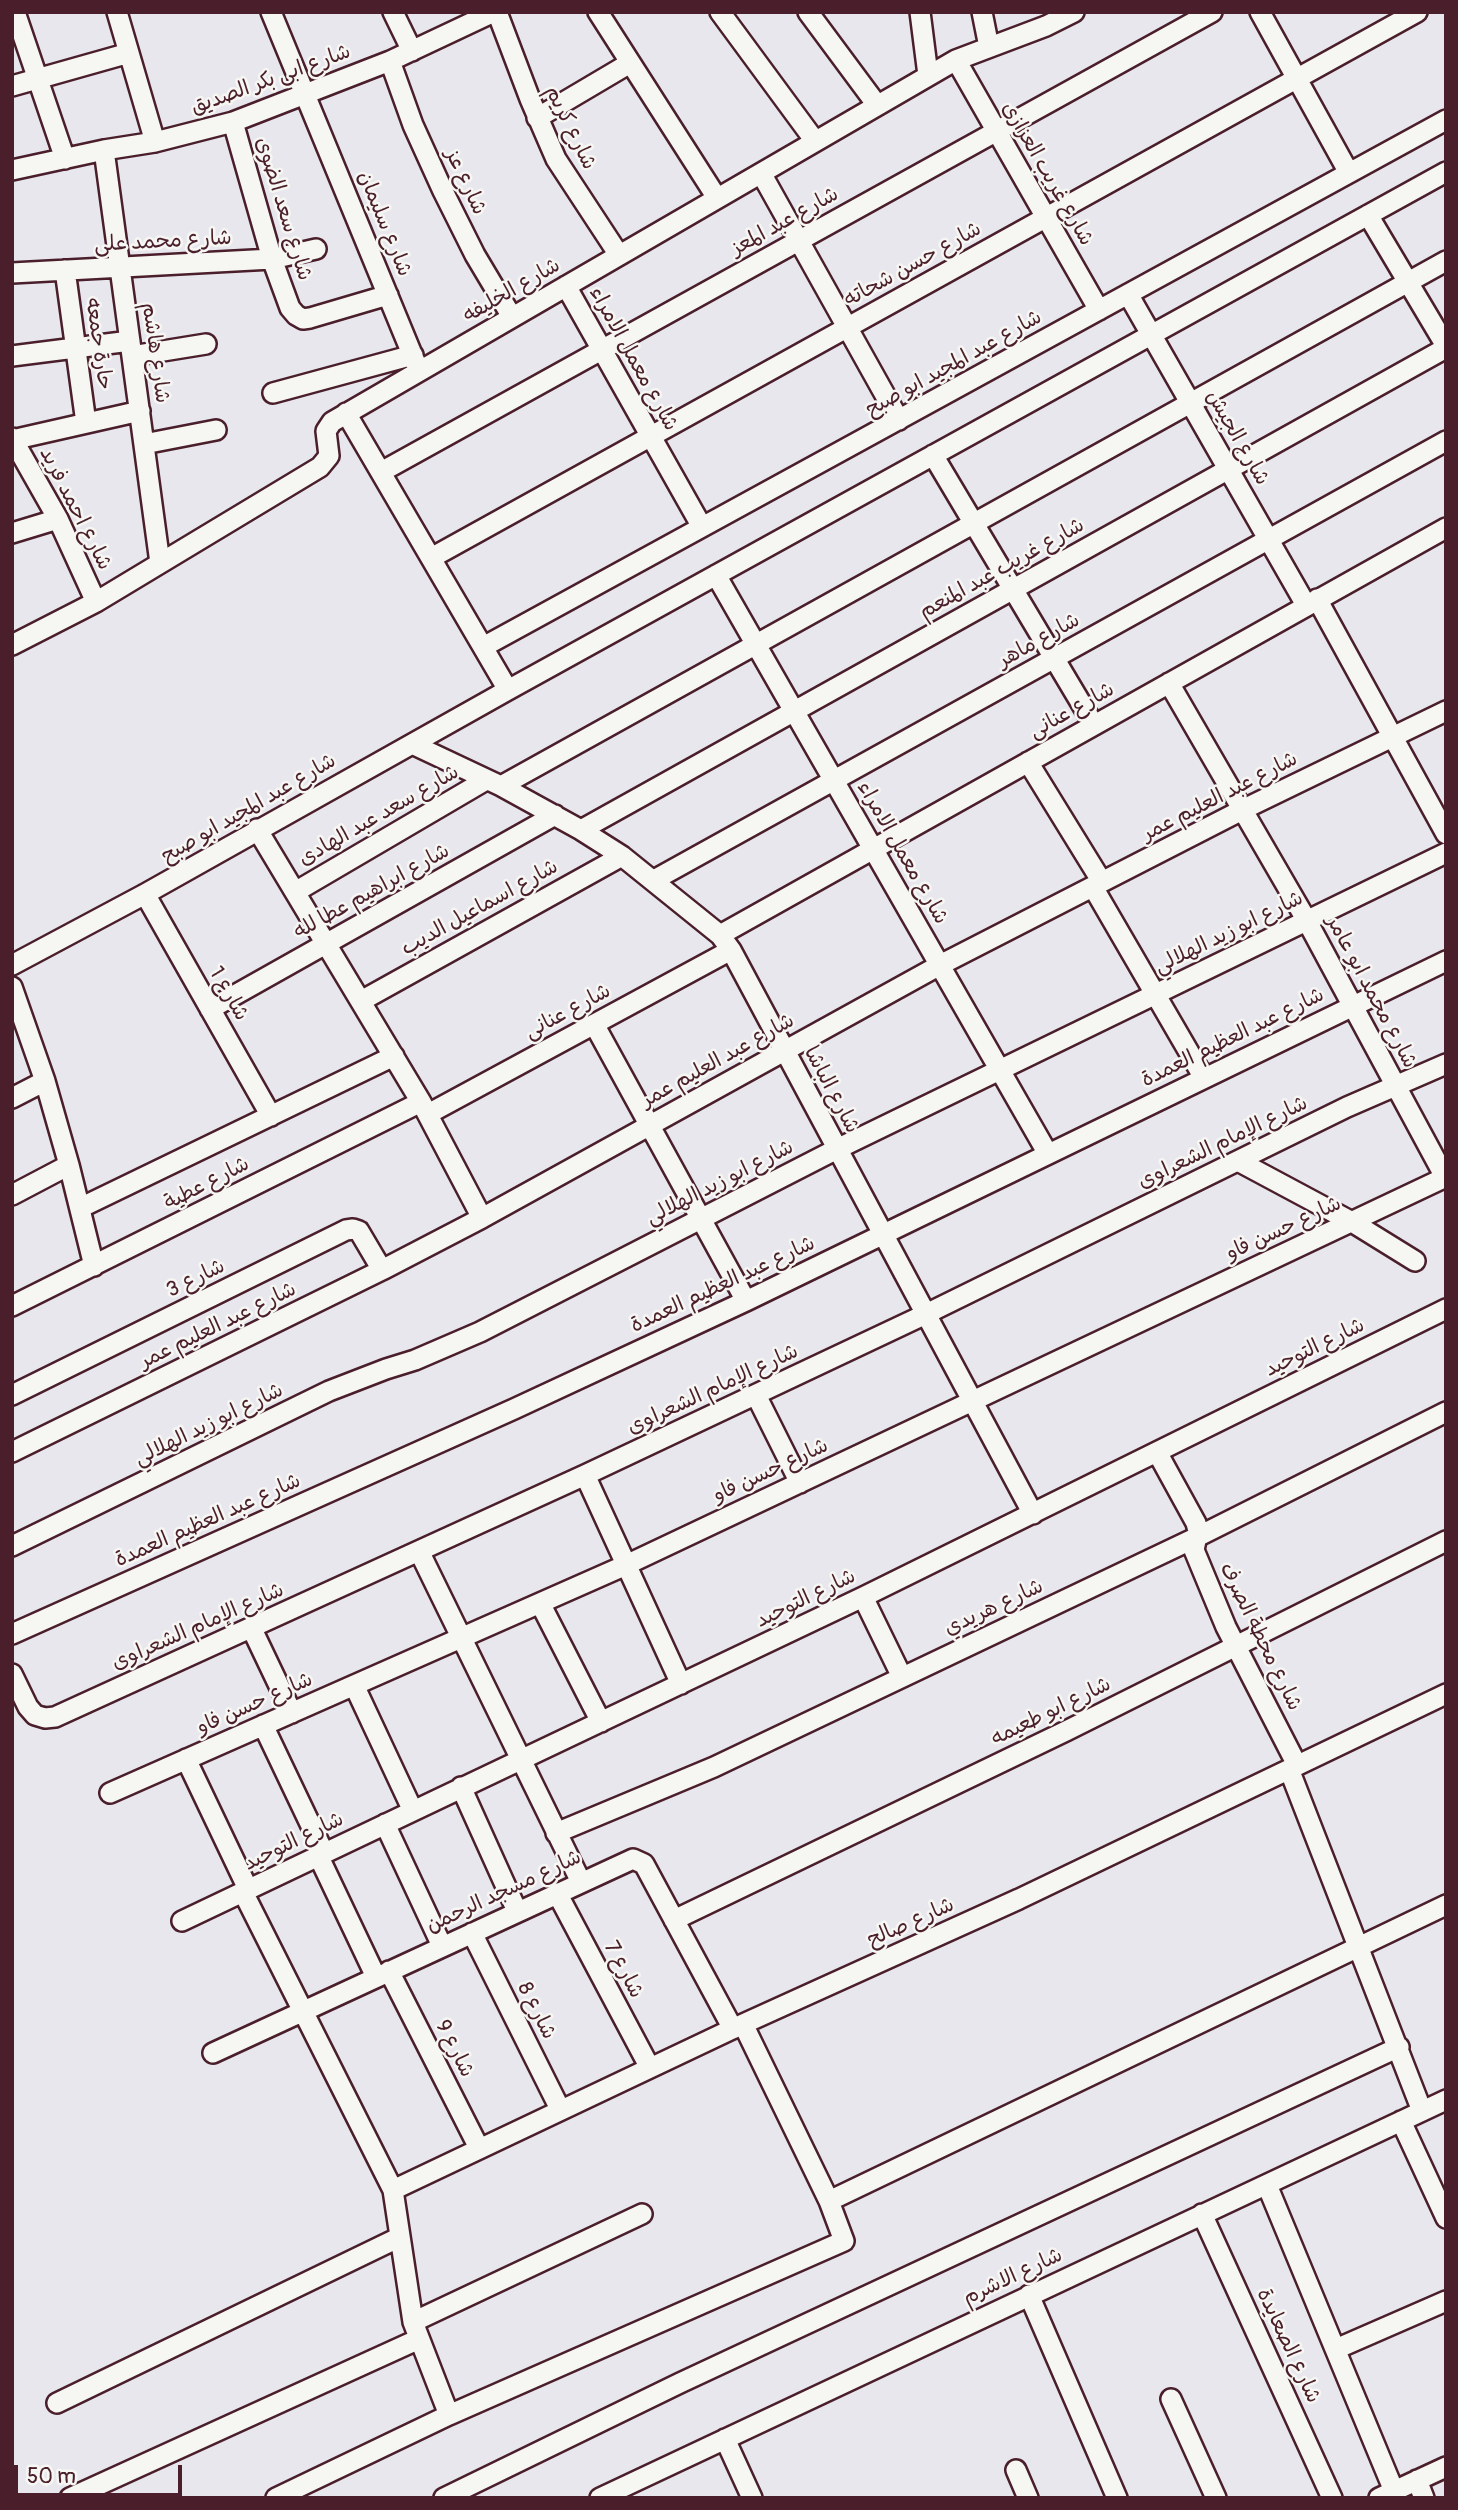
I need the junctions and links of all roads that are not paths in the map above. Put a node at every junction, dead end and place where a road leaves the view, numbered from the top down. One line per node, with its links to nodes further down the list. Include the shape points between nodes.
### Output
1 (15, 12): 22 (street)
2 (117, 12): 17 (street)
3 (271, 12): 25 (street, شارع سليمان)
4 (393, 12): 16 (street)
5 (495, 12): 16 (street, شارع ابى بكر الصديق); 27 (street, شارع كريم)
6 (598, 12): 20 (street)
7 (720, 12): 31 (street)
8 (808, 12): 26 (street)
9 (982, 12): 15 (street)
10 (1212, 12): 30 (street, شارع عبد المعز)
11 (1260, 12): 23 (street)
12 (1417, 12): 23 (street, شارع حسن شحاته)
13 (1073, 13): 15 (street, شارع الخليفه)
14 (919, 15): 21 (street)
15 (989, 47): 18 (street, شارع الخليفه)
16 (412, 51): 19 (street, شارع ابى بكر الصديق)
17 (129, 53): 22 (street); 32 (street)
18 (956, 60): 21 (street, شارع الخليفه); 30 (street, شارع غريب العزازى)
19 (390, 61): 25 (street, شارع ابى بكر الصديق); 55 (street, شارع عز, via 443,191)
20 (630, 62): 27 (street); 39 (street)
21 (928, 75): 26 (street, شارع الخليفه)
22 (38, 79): 24 (street); 34 (street)
23 (1297, 79): 38 (street); 41 (street, شارع حسن شحاته)
24 (12, 86)
25 (307, 95): 29 (street, شارع ابى بكر الصديق); 53 (street, شارع سليمان)
26 (877, 105): 31 (street, شارع الخليفه)
27 (537, 118): 44 (street, شارع كريم, via 556,159)
28 (1446, 120): 38 (street, شارع عبد المجيد ابو صبح)
29 (233, 122): 32 (street, شارع ابى بكر الصديق); 45 (street, شارع سعد الضوى)
30 (996, 131): 41 (street, شارع غريب العزازى); 42 (street, شارع عبد المعز)
31 (815, 141): 37 (street, شارع الخليفه)
32 (155, 142): 33 (street, شارع ابى بكر الصديق)
33 (104, 150): 34 (street, شارع ابى بكر الصديق); 47 (street, شارع هاشم)
34 (65, 159): 35 (street, شارع ابى بكر الصديق)
35 (12, 170)
36 (1446, 172): 40 (street, شارع عبد المجيد ابو صبح)
37 (761, 173): 39 (street, شارع الخليفه); 42 (street)
38 (1349, 173): 52 (street, شارع عبد المجيد ابو صبح)
39 (717, 198): 44 (street, شارع الخليفه)
40 (1368, 215): 50 (street); 57 (street, شارع عبد المجيد ابو صبح)
41 (1046, 218): 54 (street, شارع غريب العزازى); 56 (street, شارع حسن شحاته)
42 (799, 241): 56 (street); 62 (street, شارع عبد المعز)
43 (316, 248): 45 (street, شارع محمد على)
44 (619, 255): 51 (street, شارع الخليفه)
45 (272, 259): 47 (street, شارع محمد على); 53 (street, شارع سعد الضوى, via 290,308 303,319)
46 (1446, 261): 50 (street, شارع سعد عبد الهادى)
47 (120, 268): 48 (street, شارع محمد على); 61 (street, شارع هاشم)
48 (65, 270): 49 (street, شارع محمد على); 60 (street, حارة جمعه)
49 (12, 273)
50 (1408, 282): 59 (street); 66 (street, شارع سعد عبد الهادى)
51 (566, 286): 55 (street, شارع الخليفه); 62 (street, شارع معمل الامراء)
52 (1128, 294): 54 (street, شارع عبد المجيد ابو صبح); 57 (street, شارع الجيش)
53 (388, 295): 64 (street, شارع سليمان)
54 (1099, 310): 69 (street, شارع عبد المجيد ابو صبح)
55 (512, 317): 64 (street, شارع الخليفه)
56 (847, 328): 69 (street); 72 (street, شارع حسن شحاته)
57 (1151, 334): 66 (street, شارع الجيش); 76 (street, شارع عبد المجيد ابو صبح)
58 (206, 344): 61 (street)
59 (1446, 347): 77 (street, شارع غريب عبد المنعم)
60 (76, 348): 61 (street); 63 (street); 70 (street, حارة جمعه)
61 (131, 348): 67 (street, شارع هاشم)
62 (602, 350): 72 (street, شارع معمل الامراء); 78 (street, شارع عبد المعز)
63 (12, 356)
64 (416, 363): 65 (street); 68 (street, شارع الخليفه)
65 (273, 393)
66 (1190, 403): 77 (street, شارع الجيش); 80 (street, شارع سعد عبد الهادى)
67 (140, 411): 70 (street); 75 (street, شارع هاشم)
68 (346, 413): 78 (street); 86 (street, شارع الخليفه, via 328,426 329,456 320,467)
69 (899, 419): 81 (street, شارع عبد المجيد ابو صبح)
70 (86, 423): 73 (street)
71 (216, 430): 75 (street)
72 (651, 436): 81 (street, شارع معمل الامراء); 85 (street, شارع حسن شحاته)
73 (12, 439): 79 (street, شارع احمد فريد)
74 (1446, 441): 84 (street, شارع ماهر)
75 (145, 444): 86 (street, شارع هاشم)
76 (933, 455): 80 (street); 87 (street, شارع عبد المجيد ابو صبح)
77 (1228, 469): 84 (street, شارع الجيش); 88 (street, شارع غريب عبد المنعم)
78 (381, 472): 85 (street)
79 (58, 519): 83 (street); 89 (street, شارع احمد فريد)
80 (973, 523): 88 (street); 91 (street, شارع سعد عبد الهادى)
81 (702, 527): 93 (street, شارع عبد المجيد ابو صبح)
82 (1446, 528): 90 (street, شارع عنانى)
83 (12, 533)
84 (1269, 540): 90 (street, شارع الجيش); 94 (street, شارع ماهر)
85 (431, 558): 93 (street)
86 (160, 563): 89 (street, شارع الخليفه)
87 (716, 575): 91 (street, شارع معمل الامراء); 96 (street, شارع عبد المجيد ابو صبح)
88 (1013, 590): 94 (street); 97 (street, شارع غريب عبد المنعم)
89 (96, 601): 92 (street, شارع الخليفه)
90 (1312, 602): 95 (street, شارع عنانى); 100 (street, شارع الجيش)
91 (756, 644): 97 (street, شارع معمل الامراء); 104 (street, شارع سعد عبد الهادى)
92 (12, 645)
93 (483, 647): 96 (street)
94 (1054, 659): 99 (street); 103 (street, شارع ماهر)
95 (1169, 682): 99 (street, شارع عنانى); 105 (street, شارع محمد ابو عامر)
96 (508, 690): 101 (street, شارع عبد المجيد ابو صبح)
97 (794, 711): 103 (street, شارع معمل الامراء); 108 (street, شارع غريب عبد المنعم)
98 (1446, 711): 100 (street, شارع عبد العليم عمر)
99 (1094, 725): 102 (street, شارع عنانى)
100 (1393, 737): 105 (street, شارع عبد العليم عمر); 109 (street, شارع الجيش)
101 (412, 744): 104 (street, شارع الباشا); 107 (street, شارع عبد المجيد ابو صبح)
102 (1028, 762): 110 (street, شارع عنانى); 114 (street)
103 (834, 780): 110 (street, شارع معمل الامراء); 113 (street, شارع ماهر)
104 (494, 783): 106 (street, شارع الباشا); 115 (street, شارع سعد عبد الهادى)
105 (1244, 809): 114 (street, شارع عبد العليم عمر); 117 (street, شارع محمد ابو عامر)
106 (555, 815): 108 (street, شارع الباشا); 119 (street, شارع ابراهيم عطا لله)
107 (257, 829): 115 (street); 116 (street, شارع عبد المجيد ابو صبح)
108 (581, 830): 112 (street, شارع الباشا)
109 (1446, 834)
110 (873, 849): 118 (street, شارع عنانى); 122 (street, شارع معمل الامراء)
111 (1446, 853): 117 (street, شارع ابو زيد الهلالي)
112 (622, 856): 113 (street, شارع الباشا); 125 (street, شارع اسماعيل الديب)
113 (653, 880): 118 (street, شارع الباشا)
114 (1098, 884): 122 (street, شارع عبد العليم عمر); 124 (street)
115 (295, 892): 119 (street)
116 (145, 894): 121 (street, شارع عبد المجيد ابو صبح); 127 (street, شارع 1)
117 (1307, 921): 124 (street, شارع ابو زيد الهلالي); 126 (street, شارع محمد ابو عامر)
118 (725, 943): 128 (street, شارع عنانى); 129 (street, شارع الباشا)
119 (326, 944): 125 (street); 127 (street, شارع ابراهيم عطا لله)
120 (1446, 961): 126 (street, شارع عبد العظيم العمدة)
121 (12, 965)
122 (940, 965): 129 (street, شارع عبد العليم عمر); 132 (street, شارع معمل الامراء)
123 (12, 988): 134 (street)
124 (1156, 995): 132 (street, شارع ابو زيد الهلالي); 133 (street)
125 (361, 1001): 130 (street)
126 (1353, 1006): 133 (street, شارع عبد العظيم العمدة); 135 (street, شارع محمد ابو عامر)
127 (210, 1009): 138 (street, شارع 1)
128 (594, 1024): 137 (street, شارع عنانى); 139 (street)
129 (784, 1050): 139 (street, شارع عبد العليم عمر); 140 (street, شارع الباشا)
130 (394, 1056): 137 (street); 138 (street)
131 (1446, 1064): 135 (street, شارع الإمام الشعراوى)
132 (1000, 1070): 140 (street, شارع ابو زيد الهلالي); 141 (street, شارع معمل الامراء)
133 (1204, 1078): 141 (street, شارع عبد العظيم العمدة)
134 (45, 1081): 136 (street); 143 (street)
135 (1395, 1086): 142 (street, شارع الإمام الشعراوى); 144 (street, شارع محمد ابو عامر)
136 (12, 1098)
137 (424, 1108): 147 (street); 152 (street, شارع عطية)
138 (271, 1116): 146 (street)
139 (649, 1125): 147 (street, شارع عبد العليم عمر); 148 (street)
140 (837, 1149): 148 (street, شارع ابو زيد الهلالي); 150 (street, شارع الباشا)
141 (1048, 1154): 150 (street, شارع عبد العظيم العمدة)
142 (1238, 1161): 149 (street); 157 (street, شارع الإمام الشعراوى)
143 (69, 1165): 145 (street); 146 (street)
144 (1445, 1178): 149 (street, شارع حسن فاو)
145 (12, 1195)
146 (80, 1208): 152 (street)
147 (482, 1218): 153 (street, شارع عبد العليم عمر)
148 (700, 1218): 154 (street); 169 (street, شارع ابو زيد الهلالي, via 480,1332 329,1391)
149 (1352, 1222): 151 (street); 160 (street, شارع حسن فاو)
150 (883, 1234): 154 (street, شارع عبد العظيم العمدة); 157 (street, شارع الباشا)
151 (1415, 1261)
152 (94, 1266): 155 (street, شارع عطية)
153 (382, 1270): 158 (street, شارع 3, via 359,1231 346,1230); 162 (street, شارع عبد العليم عمر)
154 (746, 1301): 175 (street, شارع عبد العظيم العمدة)
155 (12, 1306)
156 (1446, 1309): 163 (street, شارع التوحيد)
157 (926, 1314): 159 (street, شارع الإمام الشعراوى); 160 (street, شارع الباشا)
158 (12, 1395)
159 (756, 1395): 164 (street, شارع الإمام الشعراوى); 165 (street)
160 (973, 1402): 165 (street, شارع حسن فاو); 166 (street, شارع الباشا)
161 (1446, 1412): 167 (street, شارع هريدي)
162 (12, 1452)
163 (1157, 1452): 166 (street, شارع التوحيد); 167 (street, شارع محطة الصرف, via 1196,1522)
164 (585, 1475): 170 (street, شارع الإمام الشعراوى); 171 (street)
165 (800, 1483): 171 (street, شارع حسن فاو)
166 (1033, 1514): 172 (street, شارع التوحيد)
167 (1195, 1538): 177 (street, شارع محطة الصرف, via 1196,1554); 179 (street, شارع هريدي)
168 (1446, 1541): 177 (street, شارع ابو طعيمه)
169 (12, 1546)
170 (419, 1551): 174 (street, شارع الإمام الشعراوى); 176 (street)
171 (626, 1565): 173 (street, شارع حسن فاو); 180 (street)
172 (863, 1597): 179 (street); 180 (street, شارع التوحيد)
173 (540, 1603): 176 (street, شارع حسن فاو); 184 (street)
174 (251, 1627): 178 (street, شارع الإمام الشعراوى, via 55,1717 35,1715); 183 (street)
175 (12, 1634)
176 (461, 1638): 181 (street, شارع حسن فاو); 187 (street)
177 (1235, 1646): 188 (street, شارع محطة الصرف); 200 (street, شارع ابو طعيمه)
178 (12, 1674)
179 (902, 1677): 193 (street, شارع هريدي, via 691,1777)
180 (681, 1684): 184 (street, شارع التوحيد)
181 (354, 1685): 183 (street, شارع حسن فاو); 191 (street)
182 (1446, 1694): 188 (street, شارع صالح)
183 (292, 1713): 185 (street, شارع حسن فاو)
184 (601, 1722): 187 (street, شارع التوحيد)
185 (264, 1725): 186 (street, شارع حسن فاو); 194 (street, شارع 9)
186 (186, 1759): 190 (street, شارع حسن فاو); 196 (street)
187 (521, 1759): 189 (street, شارع التوحيد); 193 (street)
188 (1293, 1767): 204 (street, شارع محطة الصرف); 207 (street, شارع صالح)
189 (461, 1787): 191 (street, شارع التوحيد); 199 (street)
190 (110, 1793)
191 (412, 1811): 192 (street, شارع التوحيد)
192 (386, 1824): 194 (street, شارع التوحيد); 203 (street)
193 (556, 1833): 195 (street)
194 (321, 1854): 196 (street, شارع التوحيد); 205 (street, شارع 9)
195 (580, 1882): 197 (street, شارع مسجد الرحمن); 200 (street, شارع مسجد الرحمن, via 627,1860 639,1860)
196 (246, 1890): 201 (street, شارع التوحيد); 206 (street)
197 (557, 1893): 199 (street, شارع مسجد الرحمن); 210 (street, شارع 7)
198 (1446, 1905): 204 (street)
199 (517, 1911): 202 (street, شارع مسجد الرحمن)
200 (674, 1920): 207 (street, شارع مسجد الرحمن)
201 (182, 1921)
202 (471, 1933): 203 (street, شارع مسجد الرحمن); 212 (street, شارع 8)
203 (442, 1946): 205 (street, شارع مسجد الرحمن)
204 (1359, 1947): 208 (street, شارع محطة الصرف); 218 (street)
205 (383, 1974): 206 (street, شارع مسجد الرحمن); 215 (street, شارع 9)
206 (303, 2011): 209 (street, شارع مسجد الرحمن); 217 (street)
207 (738, 2027): 210 (street, شارع صالح); 218 (street, شارع مسجد الرحمن)
208 (1399, 2047): 213 (street, شارع محطة الصرف); 237 (street)
209 (213, 2053)
210 (650, 2068): 212 (street, شارع صالح)
211 (1446, 2099): 213 (street, شارع الاشرم)
212 (560, 2109): 215 (street, شارع صالح)
213 (1422, 2111): 214 (street, شارع الاشرم)
214 (1401, 2121): 216 (street, شارع الاشرم); 221 (street)
215 (479, 2148): 217 (street, شارع صالح)
216 (1267, 2185): 220 (street, شارع الاشرم); 226 (street)
217 (393, 2190): 222 (street)
218 (829, 2201): 229 (street, شارع مسجد الرحمن, via 844,2236 839,2246)
219 (642, 2214): 225 (street)
220 (1202, 2214): 223 (street, شارع الاشرم); 243 (street, شارع الصعايدة)
221 (1446, 2218)
222 (400, 2237): 225 (street); 228 (street)
223 (1029, 2295): 230 (street, شارع الاشرم); 241 (street)
224 (1446, 2301): 226 (street)
225 (416, 2330): 229 (street); 235 (street)
226 (1336, 2349): 234 (street)
227 (1171, 2399): 242 (street)
228 (57, 2403)
229 (449, 2415): 236 (street, شارع مسجد الرحمن)
230 (725, 2439): 238 (street, شارع الاشرم); 239 (street)
231 (1446, 2467): 233 (street)
232 (1016, 2470): 240 (street)
233 (1421, 2489): 234 (street)
234 (1387, 2494)
235 (70, 2498)
236 (276, 2498)
237 (444, 2498)
238 (600, 2498)
239 (752, 2498)
240 (1028, 2498)
241 (1117, 2498)
242 (1216, 2498)
243 (1332, 2498)

